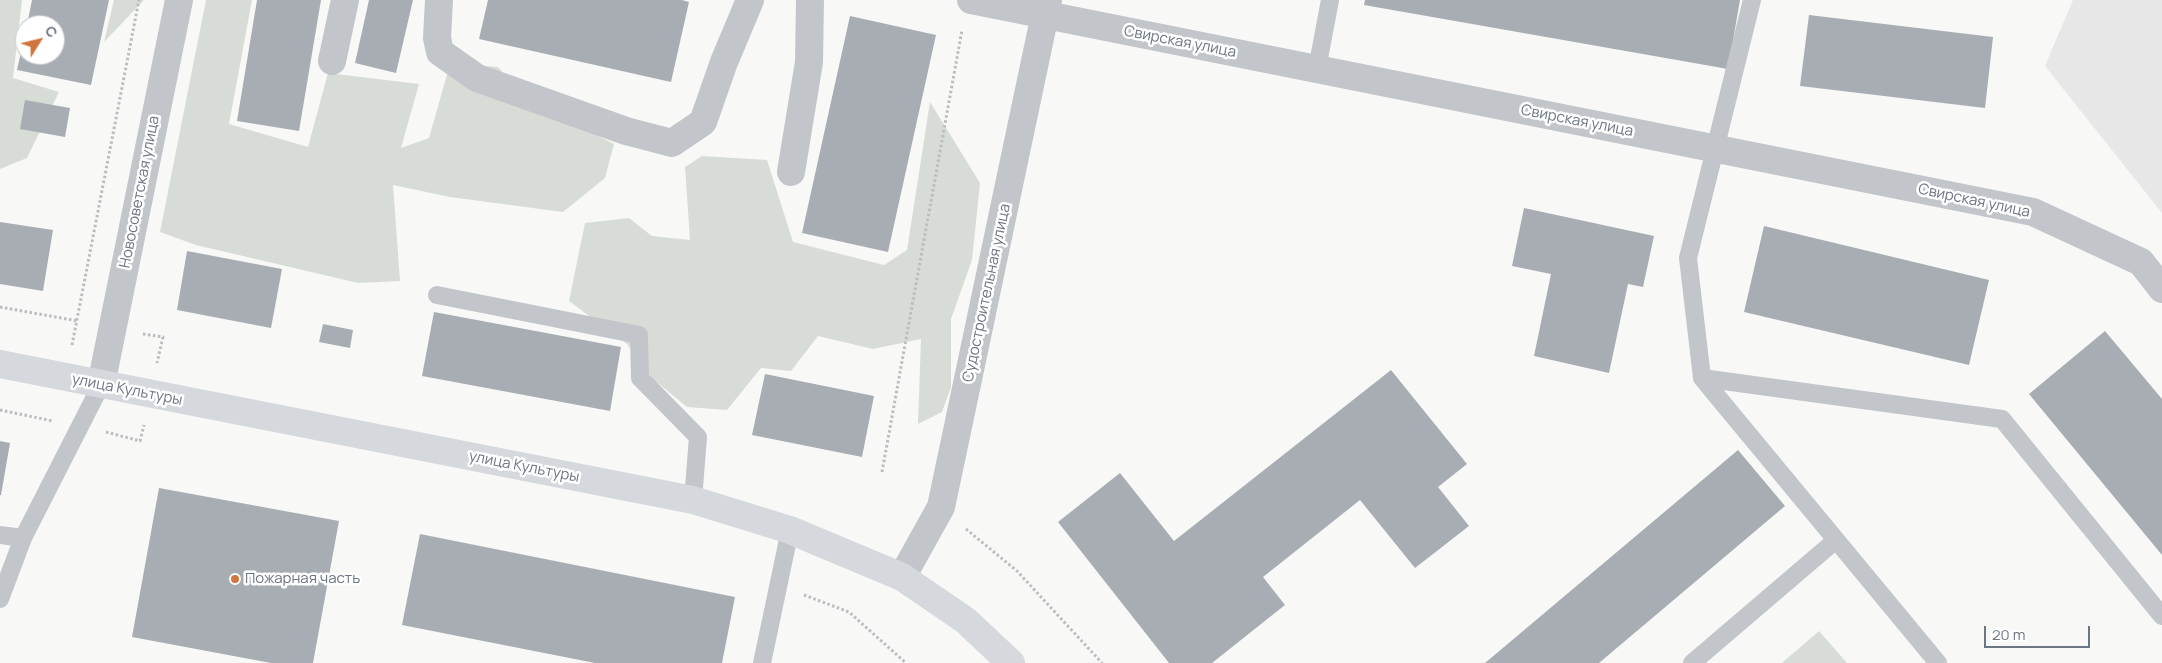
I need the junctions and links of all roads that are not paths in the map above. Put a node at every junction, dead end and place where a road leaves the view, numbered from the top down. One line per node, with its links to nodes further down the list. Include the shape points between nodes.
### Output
1 (179, 0): 18 (street, Новосоветская улица)
2 (344, 0): 10 (street)
3 (439, 0): 4 (street, via 437,38 440,52 477,78 626,131 672,143 703,122)
4 (750, 0)
5 (810, 0): 13 (street, via 809,62)
6 (971, 0): 9 (street, Свирская улица)
7 (1330, 0): 11 (lane)
8 (1752, 0): 12 (lane)
9 (1047, 7): 11 (street, Свирская улица); 24 (street, Судостроительная улица, via 941,507)
10 (332, 61)
11 (1317, 69): 12 (street, Свирская улица)
12 (1716, 149): 14 (street, Свирская улица, via 2033,212 2141,262); 17 (lane, via 1688,258)
13 (791, 172)
14 (2162, 289)
15 (437, 295): 19 (lane, via 639,335 640,378 698,438)
16 (0, 364): 18 (main road, улица Культуры)
17 (1702, 378): 23 (lane); 26 (lane, via 2002,419)
18 (100, 385): 19 (main road, улица Культуры); 22 (lane)
19 (693, 500): 20 (main road, улица Культуры)
20 (790, 530): 24 (main road, улица Культуры); 27 (lane)
21 (0, 535): 22 (lane)
22 (23, 538): 25 (lane)
23 (1836, 540): 29 (lane); 30 (lane)
24 (902, 577): 28 (main road, улица Культуры, via 965,620)
25 (0, 599)
26 (2162, 616)
27 (762, 663)
28 (1011, 663)
29 (1692, 663)
30 (1938, 663)

